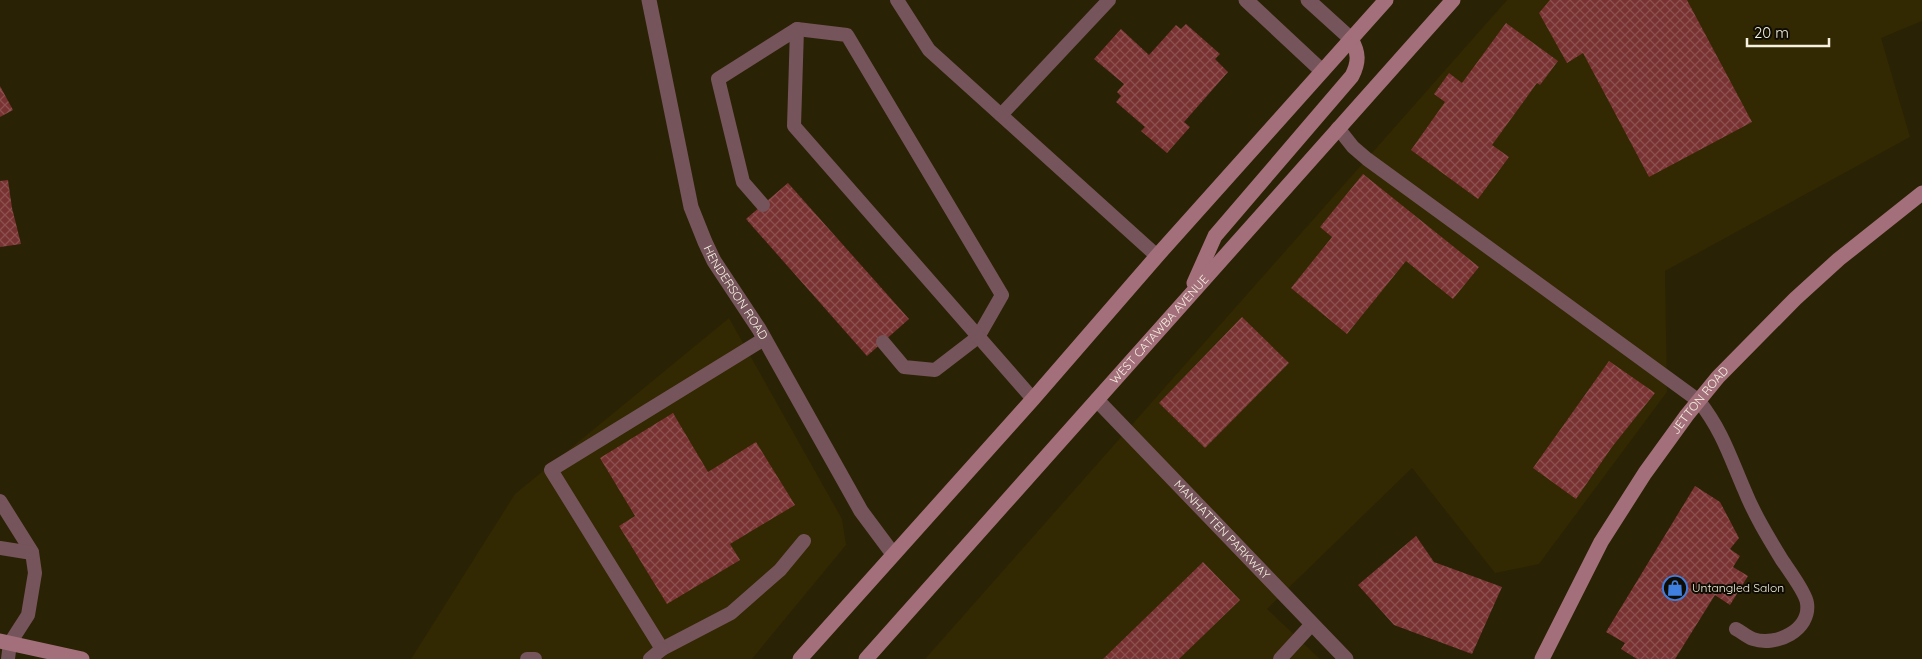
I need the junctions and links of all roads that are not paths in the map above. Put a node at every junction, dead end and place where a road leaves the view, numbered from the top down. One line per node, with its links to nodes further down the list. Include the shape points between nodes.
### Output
1 (650, 0): 18 (street, HENDERSON ROAD, via 692,207 714,261)
2 (897, 0): 11 (lane, via 929,50)
3 (1110, 0): 11 (lane)
4 (1246, 0): 10 (street)
5 (1308, 0): 9 (street)
6 (1386, 0): 9 (main road)
7 (1453, 0): 12 (main road, WEST CATAWBA AVENUE)
8 (797, 29): 14 (lane, via 718,79 743,182); 17 (lane, via 794,126); 17 (lane, via 847,35 1002,295)
9 (1351, 39): 10 (main road); 16 (main road, via 1358,57 1352,76 1216,236)
10 (1322, 71): 15 (main road)
11 (1001, 115): 15 (lane)
12 (1338, 128): 16 (main road, WEST CATAWBA AVENUE); 22 (lane, via 1367,159)
13 (1922, 193): 22 (main road, JETTON ROAD, via 1838,259 1795,299 1718,377)
14 (763, 205)
15 (1157, 256): 20 (main road)
16 (1187, 298): 21 (main road, WEST CATAWBA AVENUE)
17 (978, 337): 19 (lane, via 935,370 904,367); 20 (lane)
18 (764, 339): 27 (street, HENDERSON ROAD, via 861,511); 31 (lane, via 551,470)
19 (884, 342)
20 (1033, 399): 27 (main road)
21 (1098, 400): 28 (street, MANHATTEN PARKWAY); 38 (main road, WEST CATAWBA AVENUE)
22 (1699, 401): 29 (lane, via 1726,442 1763,529 1807,602 1805,619 1795,632 1774,640 1753,639); 41 (main road, JETTON ROAD, via 1645,473 1601,542)
23 (0, 501): 26 (lane)
24 (804, 541): 31 (lane, via 780,570 731,612)
25 (0, 548): 26 (lane)
26 (32, 553): 30 (lane, via 35,573 28,615)
27 (894, 554): 37 (main road)
28 (1312, 624): 39 (lane); 40 (street, MANHATTEN PARKWAY)
29 (1736, 629)
30 (5, 642): 32 (lane); 33 (main road)
31 (662, 649): 36 (lane)
32 (8, 659)
33 (82, 659)
34 (528, 659): 35 (lane)
35 (535, 659)
36 (650, 659)
37 (800, 659)
38 (866, 659)
39 (1280, 659)
40 (1346, 659)
41 (1542, 659)

